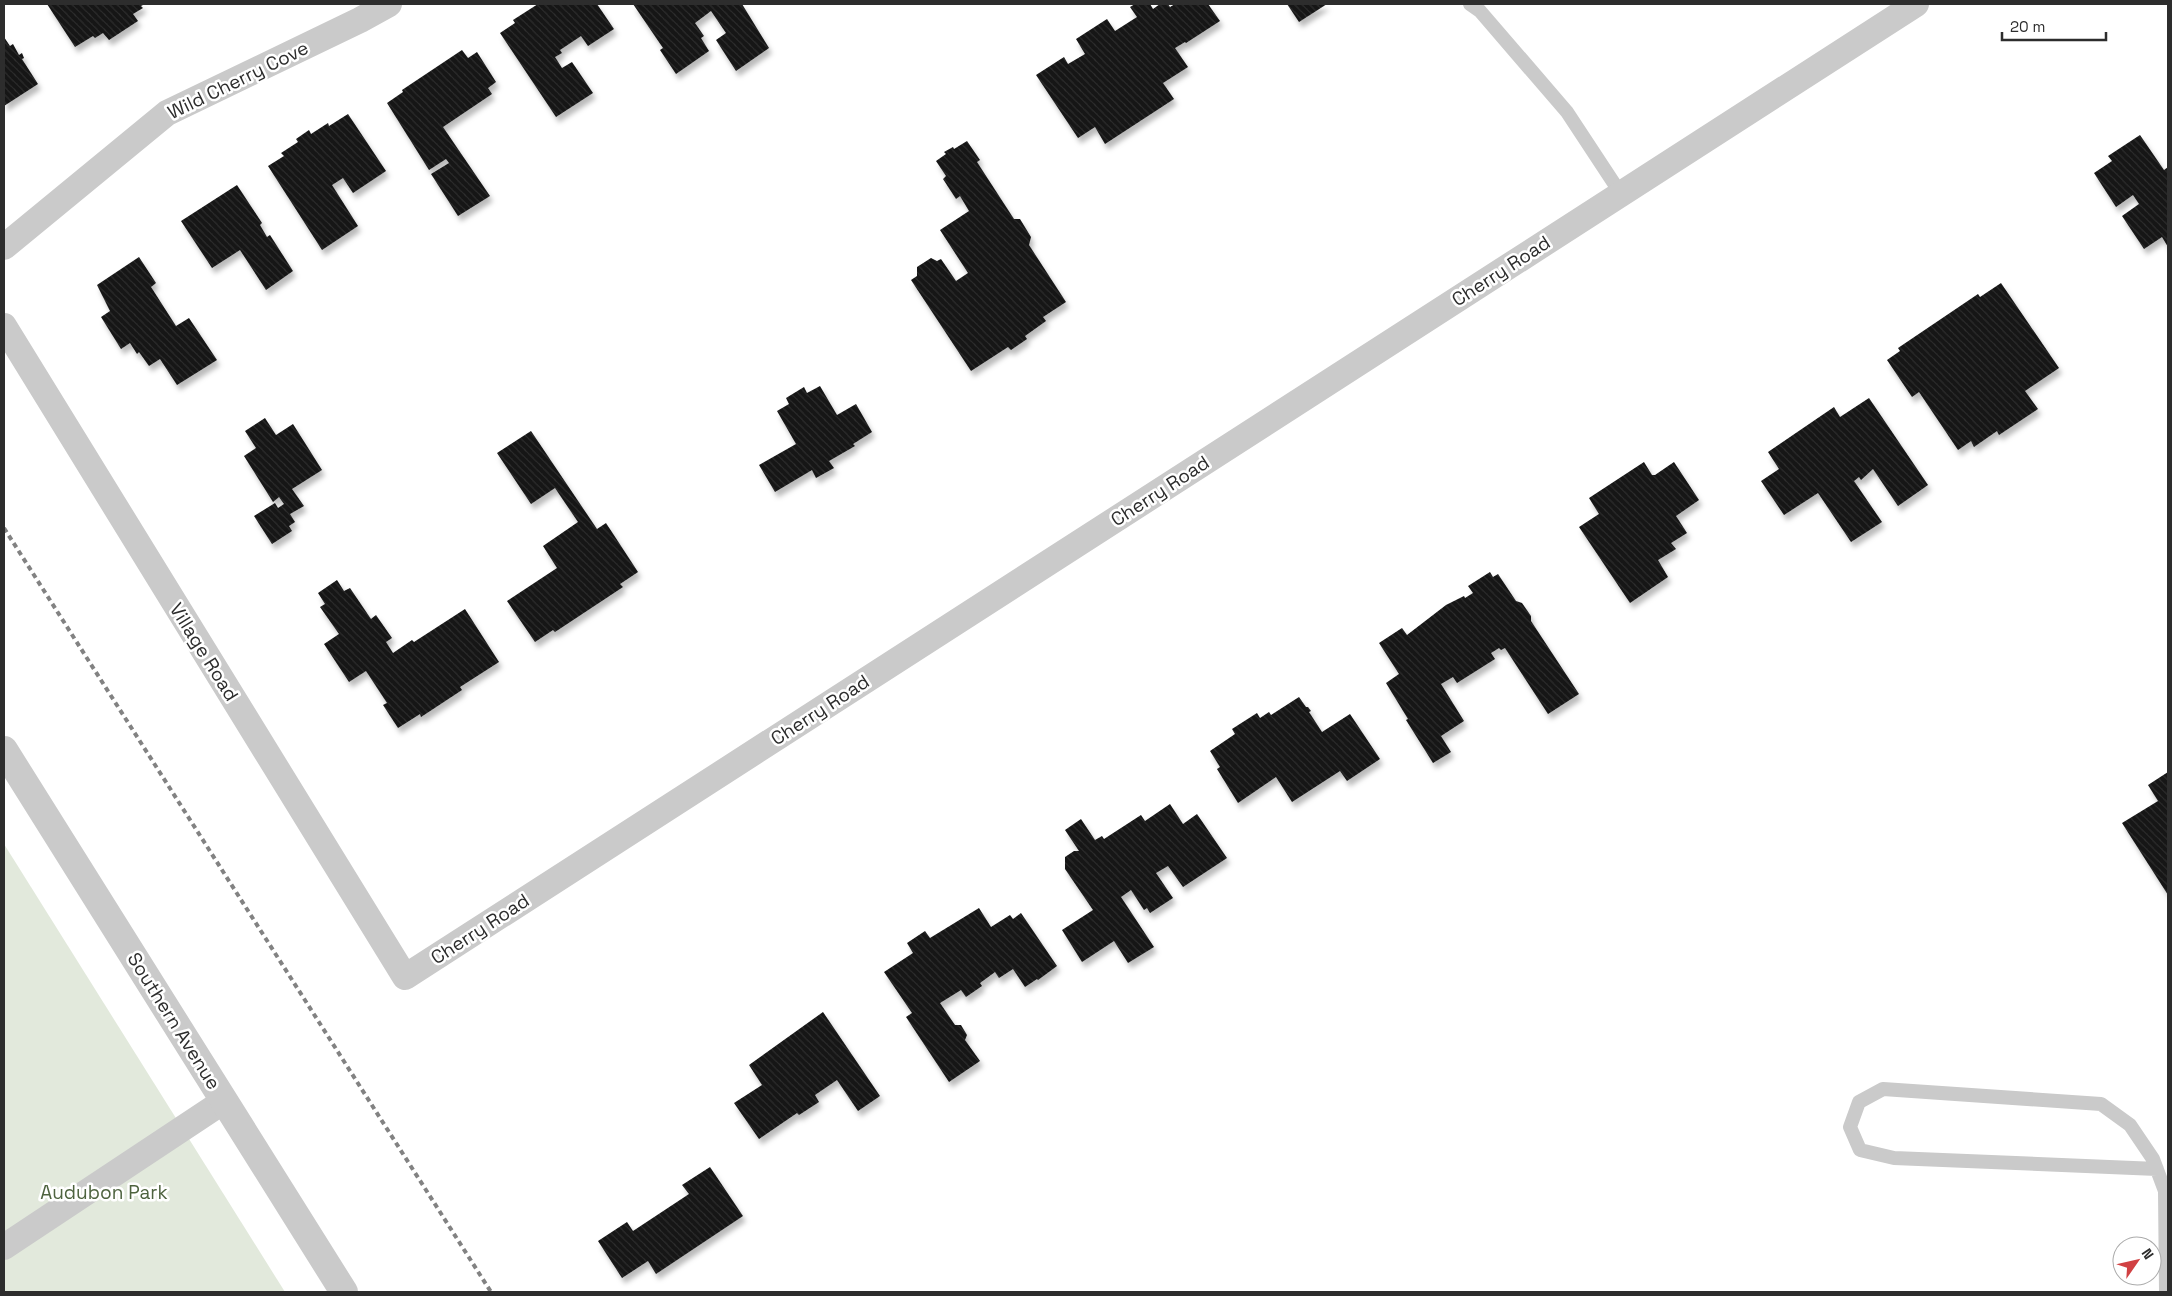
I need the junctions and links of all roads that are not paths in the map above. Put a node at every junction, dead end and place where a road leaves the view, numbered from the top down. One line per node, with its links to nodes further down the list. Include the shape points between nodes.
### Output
1 (389, 4): 5 (street, Wild Cherry Cove, via 167,113)
2 (1470, 4): 4 (lane, via 1567,112)
3 (1916, 4): 4 (street, Cherry Road)
4 (1621, 194): 8 (street, Cherry Road)
5 (4, 247)
6 (4, 326): 8 (street, Village Road)
7 (4, 750): 9 (street, Southern Avenue)
8 (405, 977)
9 (224, 1100): 11 (street); 12 (street, Southern Avenue)
10 (2157, 1169): 10 (lane, via 2130,1125 2102,1104 1883,1089 1860,1102 1850,1127 1860,1150 1894,1158); 13 (lane, via 2165,1191)
11 (4, 1247)
12 (344, 1292)
13 (2166, 1292)

